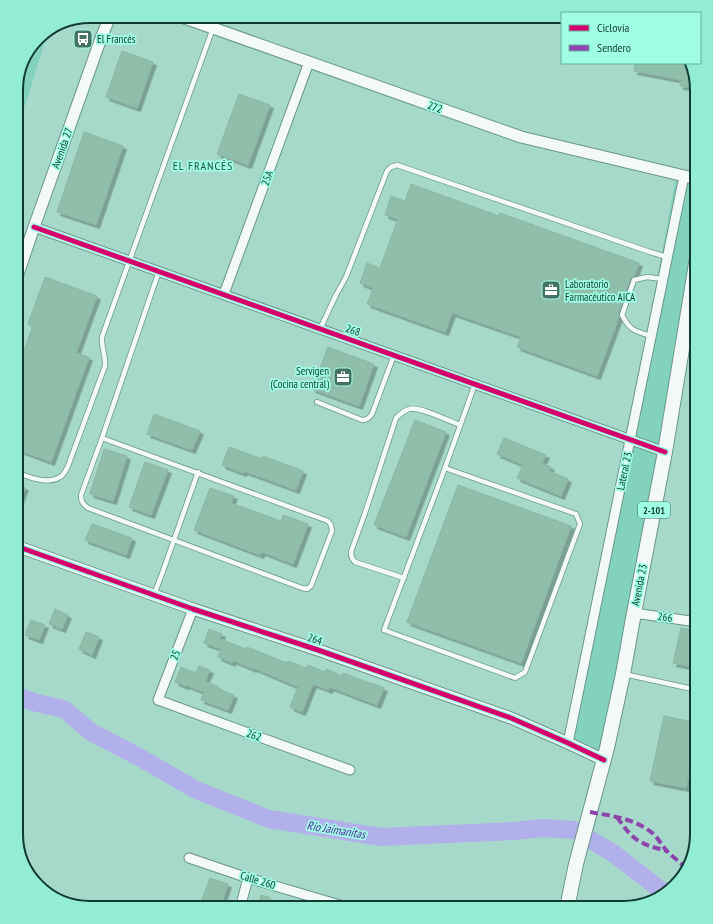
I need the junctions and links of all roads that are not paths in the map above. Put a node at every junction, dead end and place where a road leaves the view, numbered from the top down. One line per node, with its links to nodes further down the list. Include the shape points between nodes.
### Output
1 (107, 23): 7 (street, Avenida 27)
2 (199, 23): 3 (street, 272)
3 (213, 28): 4 (street, 272); 10 (lane)
4 (309, 62): 5 (street, 272, via 521,137); 13 (street, 25A)
5 (684, 176): 6 (street, 272); 8 (street, Lateral 23)
6 (690, 177)
7 (34, 226): 9 (street, Avenida 27); 10 (street, 268)
8 (667, 257): 12 (street, Lateral 23); 15 (lane, via 397,165 387,171 346,277)
9 (23, 259)
10 (130, 261): 11 (street, 268); 26 (lane, via 102,338 105,366 68,466 60,477 53,480 40,480)
11 (159, 271): 13 (street, 268); 21 (lane)
12 (663, 279): 16 (street, Lateral 23); 16 (lane, via 647,277 634,280 622,315 632,330)
13 (224, 294): 15 (street, 268)
14 (690, 300): 23 (main road, Avenida 23 / 2-101)
15 (320, 329): 17 (street, 268)
16 (651, 336): 22 (street, Lateral 23)
17 (394, 355): 18 (street, 268); 19 (lane, via 372,414 366,420)
18 (476, 384): 20 (lane); 22 (street, 268)
19 (317, 402)
20 (460, 425): 24 (lane); 29 (lane, via 422,410 411,409 402,412 396,418 351,555 355,562)
21 (102, 438): 25 (lane); 27 (lane, via 81,495 82,503 88,508)
22 (630, 439): 23 (street, 268); 37 (street, Lateral 23)
23 (665, 452): 32 (main road, Avenida 23 / 2-101)
24 (445, 468): 29 (lane); 29 (lane, via 576,514 580,524 525,672 515,678 384,630)
25 (198, 472): 27 (lane); 27 (lane, via 328,521 332,531 309,588 302,588)
26 (23, 475)
27 (174, 540): 30 (lane)
28 (23, 548): 30 (street, 264)
29 (404, 578)
30 (154, 595): 31 (street, 264)
31 (193, 609): 36 (street, 25); 37 (street, 264, via 496,713)
32 (634, 613): 33 (street, 266); 34 (main road, Avenida 23 / 2-101)
33 (690, 621)
34 (623, 674): 35 (lane); 38 (main road, Avenida 23 / 2-101)
35 (690, 688)
36 (158, 700): 39 (street, 262)
37 (568, 743): 38 (street, 264)
38 (604, 760): 44 (main road, Avenida 23 / 2-101)
39 (350, 770)
40 (189, 858): 41 (street, Calle 260)
41 (248, 878): 42 (street); 43 (street, Calle 260)
42 (242, 901)
43 (326, 901)
44 (568, 901)

